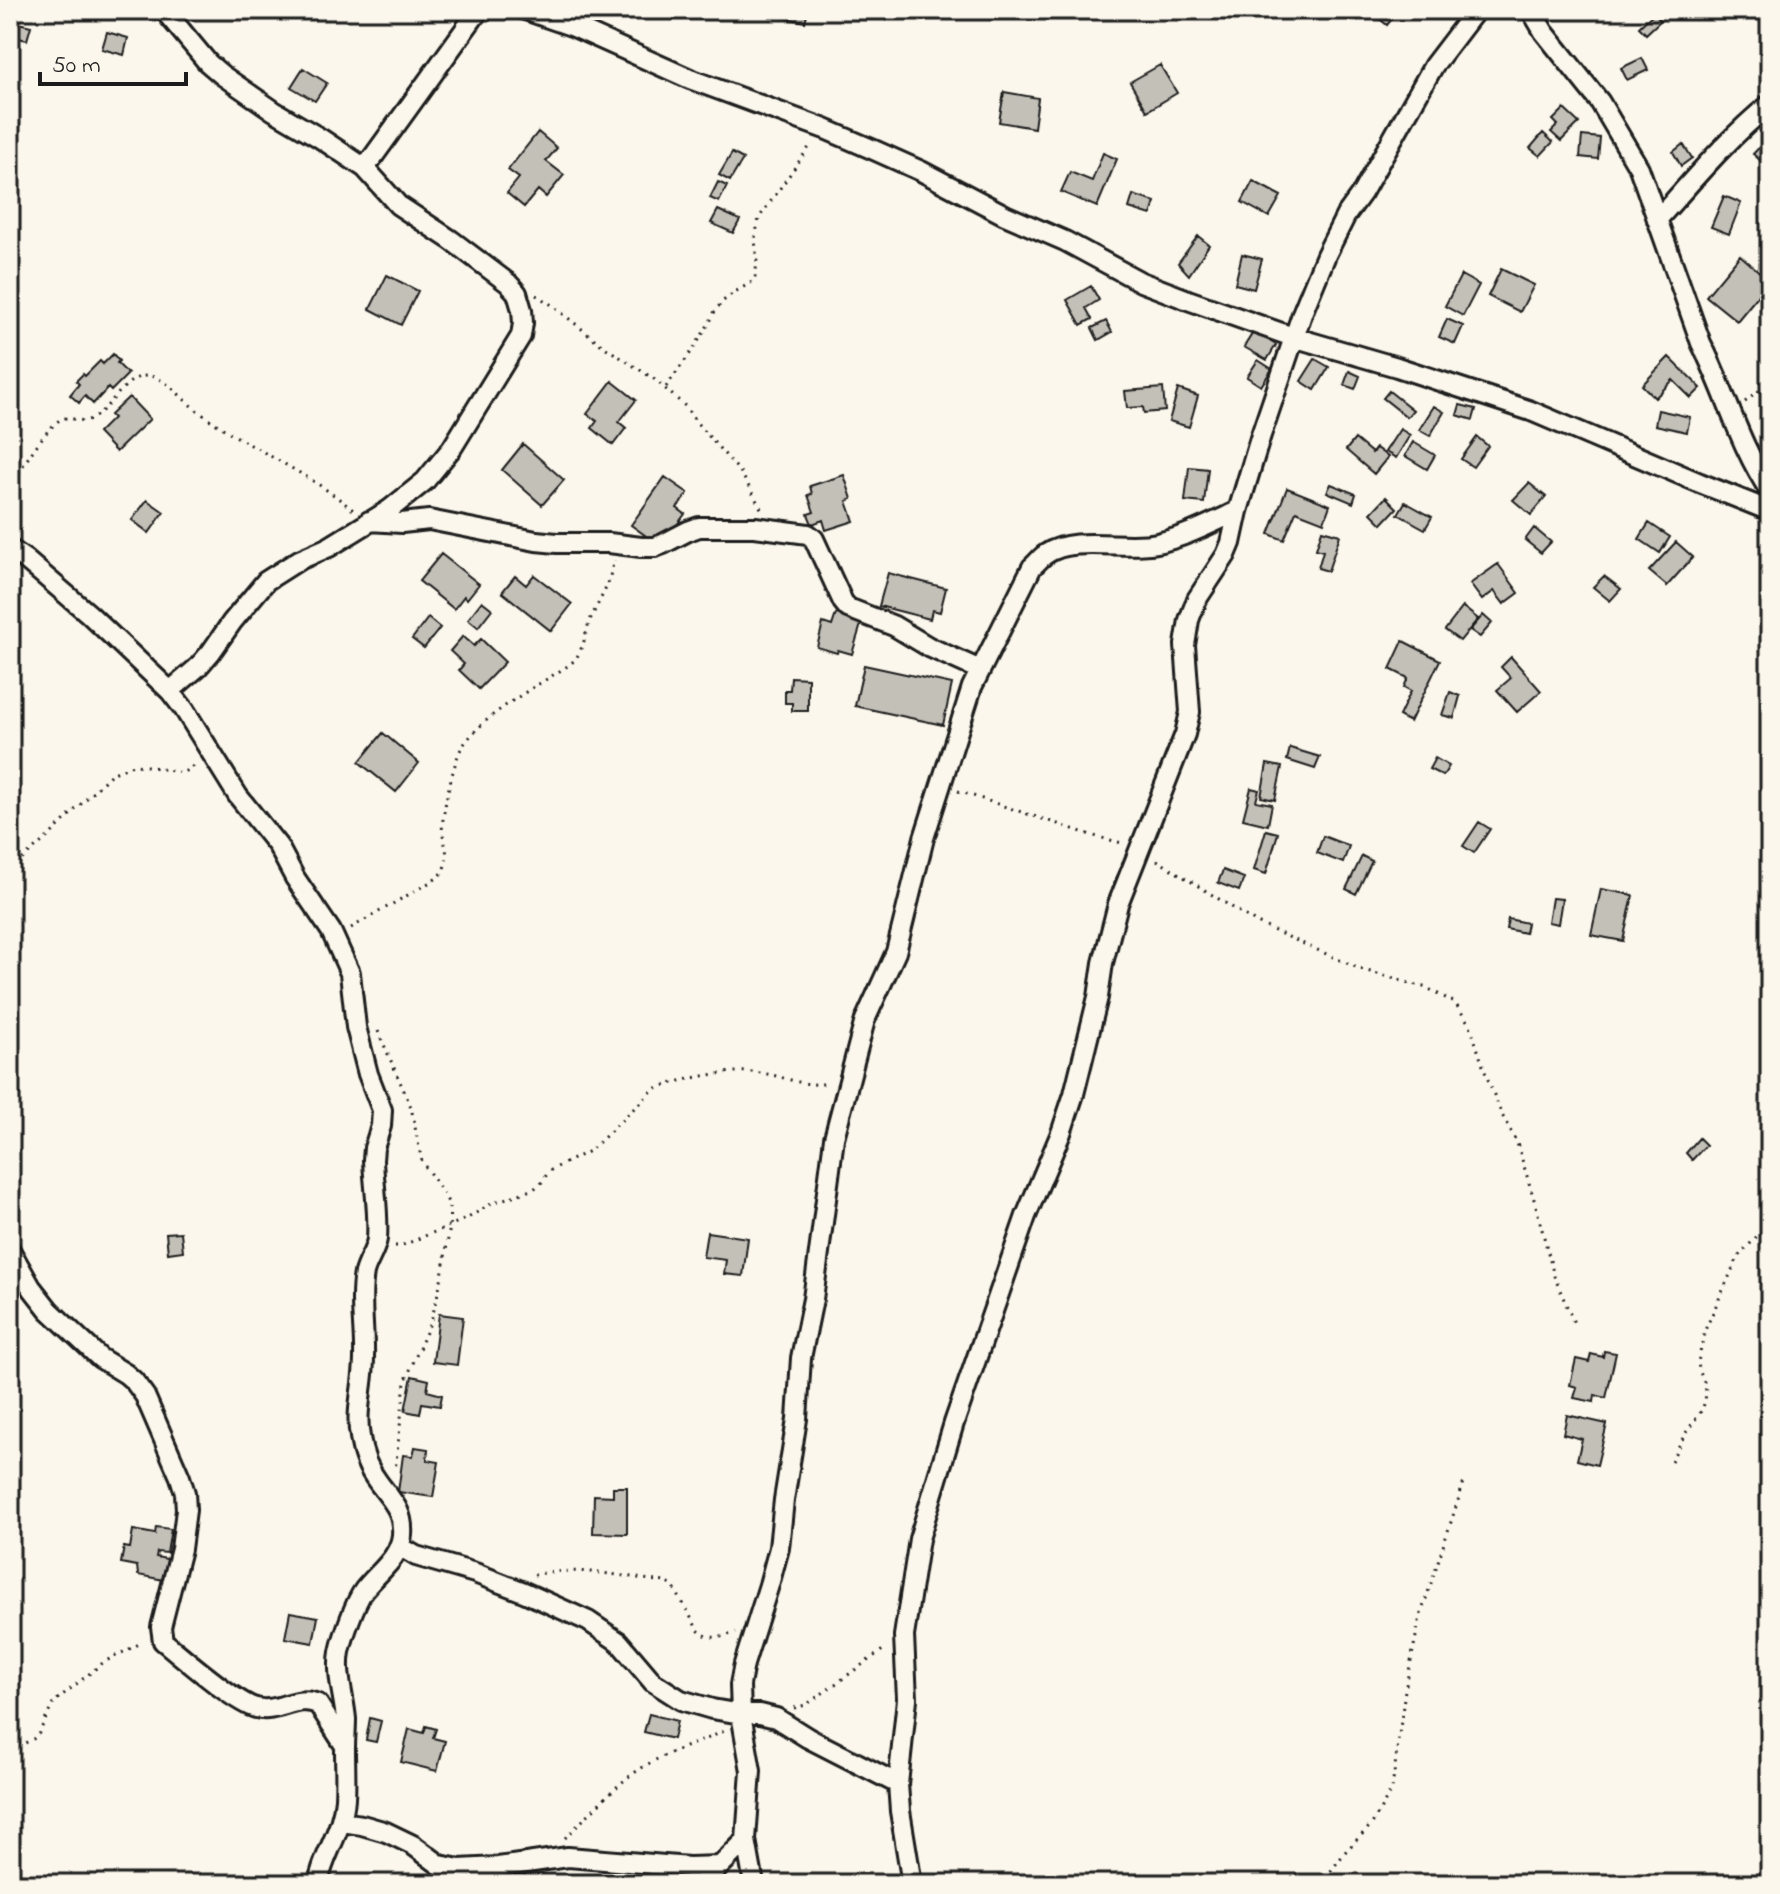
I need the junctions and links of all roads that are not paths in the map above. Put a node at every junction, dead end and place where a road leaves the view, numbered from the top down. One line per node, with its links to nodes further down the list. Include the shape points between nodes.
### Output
1 (164, 10): 7 (street, via 222,75)
2 (477, 10): 7 (street)
3 (525, 10): 9 (street, via 921,171 1141,282)
4 (1476, 10): 9 (street, via 1434,65 1346,215)
5 (1531, 10): 8 (street, via 1622,138)
6 (1770, 104): 8 (street)
7 (365, 168): 13 (street, via 398,205 508,283 517,293 523,323 521,336 452,448 425,481)
8 (1657, 220): 10 (street, via 1692,323)
9 (1293, 337): 11 (street); 12 (street, via 1531,411)
10 (1770, 491)
11 (1238, 511): 15 (street, via 1160,542 1078,545 1046,554 1032,567); 21 (street, via 1226,555 1189,620 1185,645 1190,712 1118,904 1061,1133 1026,1216 919,1539 904,1636 907,1699)
12 (1770, 511)
13 (369, 521): 15 (street, via 429,520 536,541 655,547 699,527 755,527 811,536 848,608); 16 (street, via 266,581 198,667)
14 (10, 549): 16 (street)
15 (980, 670): 19 (street, via 939,787 896,952 865,1020 834,1138 779,1548 744,1664)
16 (170, 691): 18 (street, via 238,796 278,846 350,973 359,1041 382,1110 373,1160 377,1239 363,1285 358,1426 368,1465 399,1514)
17 (10, 1250): 20 (street, via 49,1310 100,1358 134,1381 180,1477 186,1510 161,1627 163,1641 255,1708 304,1700 318,1704)
18 (399, 1546): 19 (street, via 588,1621 619,1642 666,1692); 20 (street, via 363,1592 340,1652)
19 (741, 1714): 21 (street, via 776,1718); 23 (street, via 751,1771)
20 (345, 1746): 22 (street)
21 (898, 1784): 28 (street)
22 (342, 1822): 24 (street, via 386,1832 447,1867 474,1869 568,1857); 25 (street)
23 (746, 1840): 24 (street); 27 (street)
24 (720, 1866): 26 (street)
25 (315, 1881)
26 (702, 1884)
27 (754, 1884)
28 (912, 1884)

